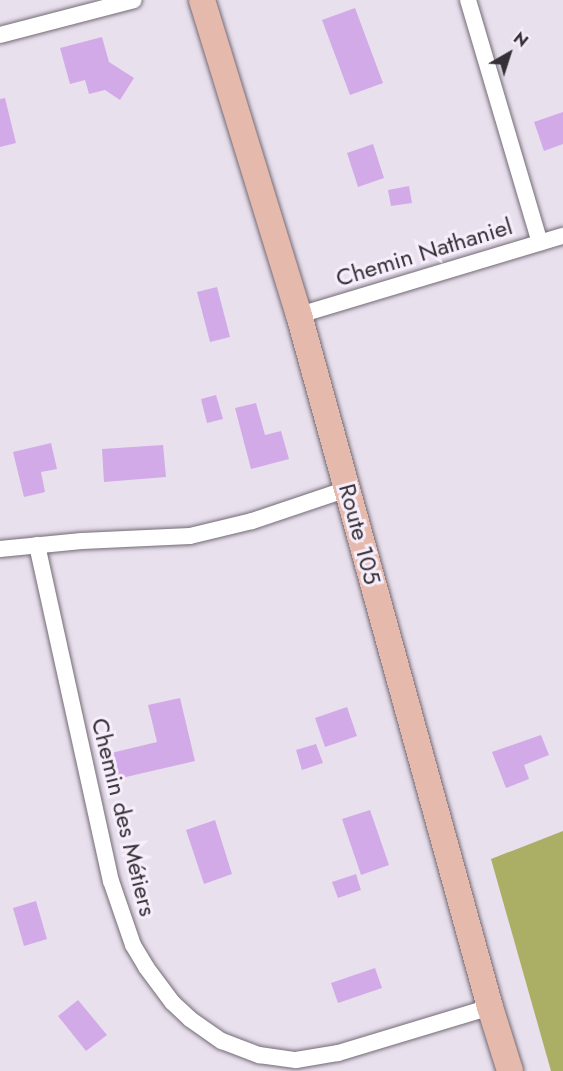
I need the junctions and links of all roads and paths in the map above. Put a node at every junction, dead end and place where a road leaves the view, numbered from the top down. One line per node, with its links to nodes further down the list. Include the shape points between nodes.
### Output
1 (134, 0): 4 (street)
2 (202, 0): 7 (main road, Route 105)
3 (468, 0): 6 (street)
4 (0, 35)
5 (563, 236): 6 (street, Chemin Nathaniel)
6 (540, 243): 7 (street, Chemin Nathaniel)
7 (298, 315): 8 (main road, Route 105)
8 (347, 489): 9 (street, via 252,521 190,536); 11 (main road, Route 105)
9 (37, 545): 10 (street); 11 (street, Chemin des Métiers, via 111,881 134,945 172,1002 222,1041 259,1055 296,1060 338,1053)
10 (0, 549)
11 (490, 1007): 12 (main road, Route 105)
12 (510, 1071)

